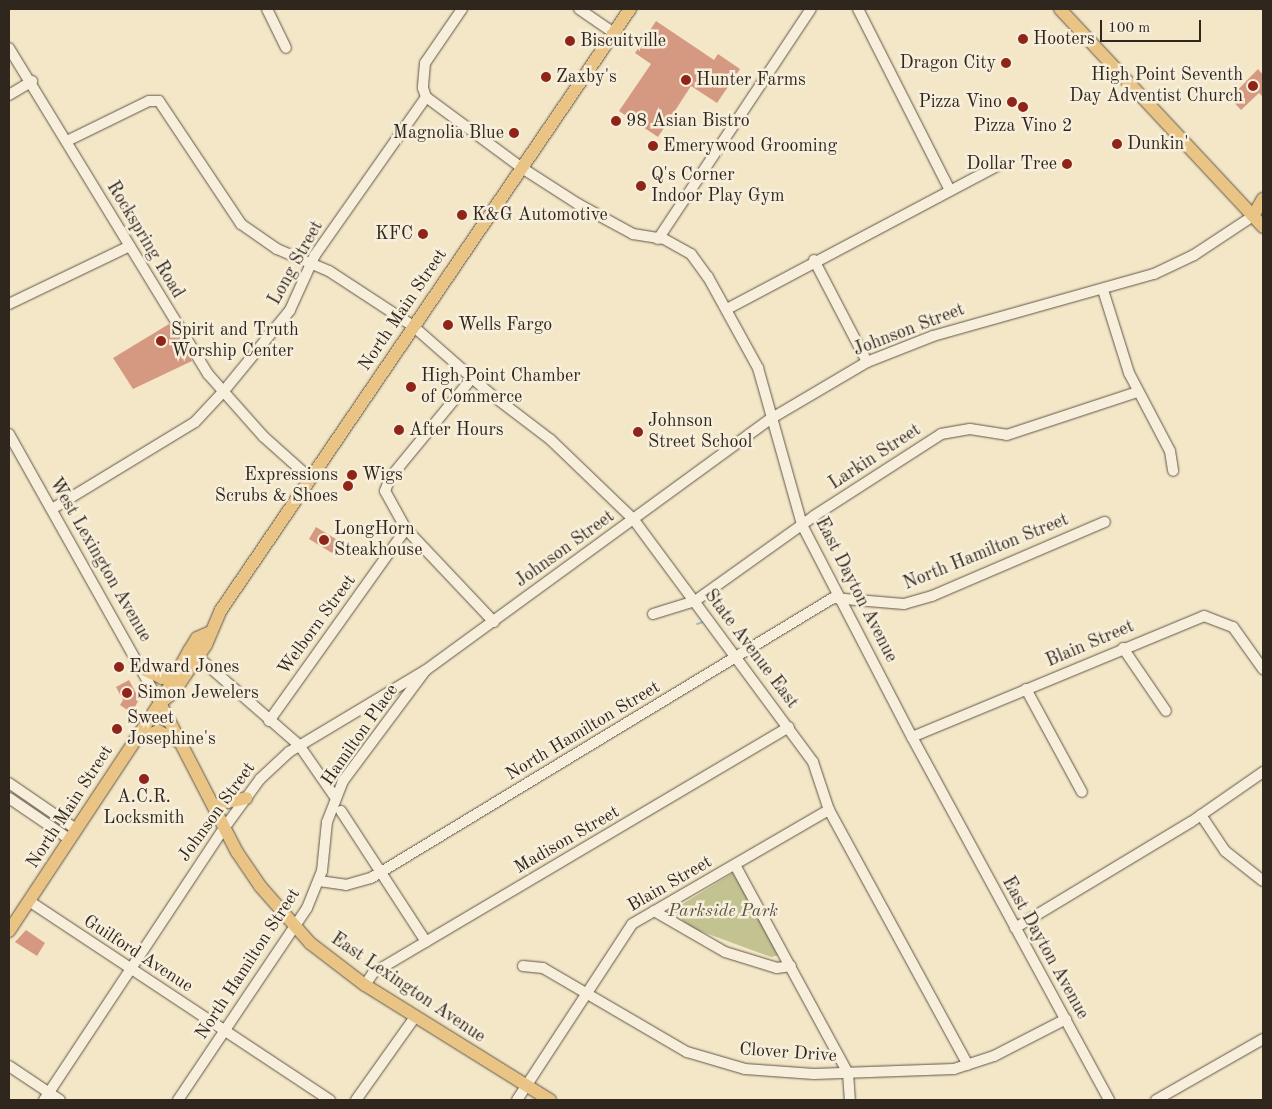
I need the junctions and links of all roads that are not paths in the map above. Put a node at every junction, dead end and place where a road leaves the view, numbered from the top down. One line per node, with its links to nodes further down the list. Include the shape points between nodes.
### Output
1 (267, 9): 10 (street)
2 (462, 9): 13 (street, via 425,63 423,88)
3 (580, 9): 8 (street)
4 (630, 9): 8 (main road, North Main Street)
5 (811, 9): 21 (street)
6 (858, 9): 17 (street)
7 (1060, 9): 19 (main road)
8 (614, 32): 16 (main road, North Main Street)
9 (9, 48): 11 (street, Rockspring Road)
10 (286, 48)
11 (32, 81): 12 (street); 14 (street, Rockspring Road)
12 (9, 95)
13 (426, 97): 16 (street, East Dayton Avenue); 24 (street, Long Street, via 315,255)
14 (67, 141): 22 (street, Rockspring Road); 24 (street, State Avenue East, via 149,101 162,104 241,224 277,249)
15 (1000, 165): 17 (street)
16 (522, 168): 21 (street, East Dayton Avenue, via 633,234); 28 (main road, North Main Street)
17 (949, 188): 23 (street)
18 (1263, 199): 19 (main road, Johnson Street)
19 (1258, 212): 20 (main road); 25 (street, Johnson Street, via 1178,264)
20 (1263, 227)
21 (658, 239): 27 (street, East Dayton Avenue, via 691,254)
22 (130, 246): 26 (street); 31 (street, Rockspring Road, via 195,355)
23 (814, 260): 27 (street); 29 (street)
24 (313, 264): 28 (street, State Avenue East); 31 (street, Long Street, via 290,310)
25 (1103, 290): 29 (street, Johnson Street, via 933,336); 32 (street)
26 (9, 304)
27 (726, 309): 33 (street, East Dayton Avenue, via 758,368)
28 (413, 326): 30 (street, State Avenue East); 36 (main road, North Main Street)
29 (867, 362): 33 (street, Johnson Street)
30 (472, 378): 38 (street, State Avenue East, via 551,440); 41 (street, via 390,478 387,498)
31 (224, 392): 36 (street, Rockspring Road); 37 (street, Long Street, via 195,422)
32 (1137, 392): 35 (street, via 1170,451); 40 (street, Larkin Street, via 1007,435 970,429 941,434)
33 (772, 418): 38 (street, Johnson Street); 40 (street, East Dayton Avenue, via 783,467)
34 (9, 434): 37 (street, West Lexington Avenue)
35 (1173, 471)
36 (311, 479): 46 (main road, North Main Street)
37 (52, 509): 50 (street, West Lexington Avenue)
38 (634, 520): 42 (street, State Avenue East); 45 (street, Johnson Street)
39 (1105, 522): 43 (street, North Hamilton Street, via 932,596 904,604 856,598)
40 (802, 525): 42 (street, Larkin Street); 43 (street, East Dayton Avenue)
41 (406, 529): 45 (street); 59 (street, Welborn Street)
42 (694, 601): 44 (street, Larkin Street); 48 (street, State Avenue East)
43 (842, 601): 48 (street, North Hamilton Street, via 833,598); 61 (street, East Dayton Avenue)
44 (653, 614)
45 (494, 622): 52 (street, Johnson Street)
46 (208, 633): 49 (main road, North Main Street); 53 (main road, North Main Street, via 197,638)
47 (1123, 648): 51 (street, Blain Street, via 1194,618 1215,618 1233,627); 54 (street, Blain Street); 57 (street)
48 (737, 656): 60 (street, State Avenue East); 78 (street, North Hamilton Street)
49 (198, 657): 56 (main road, North Main Street, via 173,692); 59 (street)
50 (143, 669): 53 (main road, via 162,678); 56 (street, West Lexington Avenue)
51 (1263, 669)
52 (426, 670): 55 (street, Johnson Street); 58 (street, Hamilton Place)
53 (174, 675): 56 (main road, North Main Street)
54 (1026, 689): 61 (street, Blain Street); 67 (street)
55 (388, 692): 58 (street, via 393,702); 64 (street, Johnson Street)
56 (160, 703): 62 (main road, North Main Street); 63 (main road, East Lexington Avenue)
57 (1166, 711)
58 (388, 718): 68 (street, Hamilton Place)
59 (269, 721): 64 (street)
60 (789, 727): 72 (street, State Avenue East, via 813,762); 86 (street, Madison Street)
61 (912, 738): 84 (street, East Dayton Avenue)
62 (135, 740): 63 (main road, via 162,731); 76 (main road, North Main Street)
63 (180, 743): 71 (main road, East Lexington Avenue)
64 (299, 745): 68 (street); 70 (street, Johnson Street, via 260,779)
65 (1263, 772): 74 (street)
66 (9, 783): 76 (street)
67 (1082, 792)
68 (335, 797): 80 (street, Hamilton Place, via 327,822)
69 (9, 798): 76 (street)
70 (246, 798): 71 (main road); 75 (street, Johnson Street)
71 (214, 805): 75 (main road, East Lexington Avenue)
72 (828, 810): 77 (street, Blain Street); 96 (street, State Avenue East)
73 (341, 812): 78 (street)
74 (1201, 815): 79 (street, via 1226,852); 84 (street)
75 (225, 827): 83 (main road, East Lexington Avenue, via 258,885); 89 (street, Johnson Street)
76 (72, 834): 81 (main road, North Main Street)
77 (735, 865): 82 (street, Blain Street); 88 (street)
78 (381, 873): 80 (street, North Hamilton Street, via 346,885); 86 (street)
79 (1263, 880)
80 (319, 881): 83 (street, North Hamilton Street)
81 (29, 901): 85 (main road, North Main Street); 89 (street, Guilford Avenue)
82 (654, 911): 88 (street, via 726,952 777,968); 91 (street, Blain Street, via 626,930)
83 (295, 927): 90 (main road, East Lexington Avenue, via 332,962); 94 (street, North Hamilton Street)
84 (1015, 928): 93 (street, East Dayton Avenue)
85 (9, 931)
86 (426, 942): 90 (street, Madison Street, via 374,972)
87 (523, 966): 91 (street, Clover Drive, via 543,968)
88 (791, 966): 98 (street)
89 (131, 969): 94 (street, Guilford Avenue); 100 (street, Johnson Street)
90 (365, 985): 92 (main road, East Lexington Avenue)
91 (584, 993): 98 (street, Clover Drive, via 688,1052 718,1064 778,1072); 99 (street, Blain Street)
92 (415, 1017): 99 (main road, East Lexington Avenue); 104 (street)
93 (1066, 1019): 96 (street, Clover Drive, via 994,1056); 108 (street, East Dayton Avenue)
94 (225, 1030): 102 (street, North Hamilton Street); 103 (street, Guilford Avenue)
95 (1263, 1039): 109 (street)
96 (968, 1064): 98 (street, Clover Drive, via 937,1072)
97 (9, 1066): 100 (street)
98 (848, 1073): 107 (street)
99 (526, 1086): 105 (street, Blain Street); 106 (main road, East Lexington Avenue)
100 (46, 1097): 101 (street)
101 (60, 1100)
102 (178, 1100)
103 (330, 1100)
104 (356, 1100)
105 (517, 1100)
106 (550, 1100)
107 (850, 1100)
108 (1110, 1100)
109 (1156, 1100)

